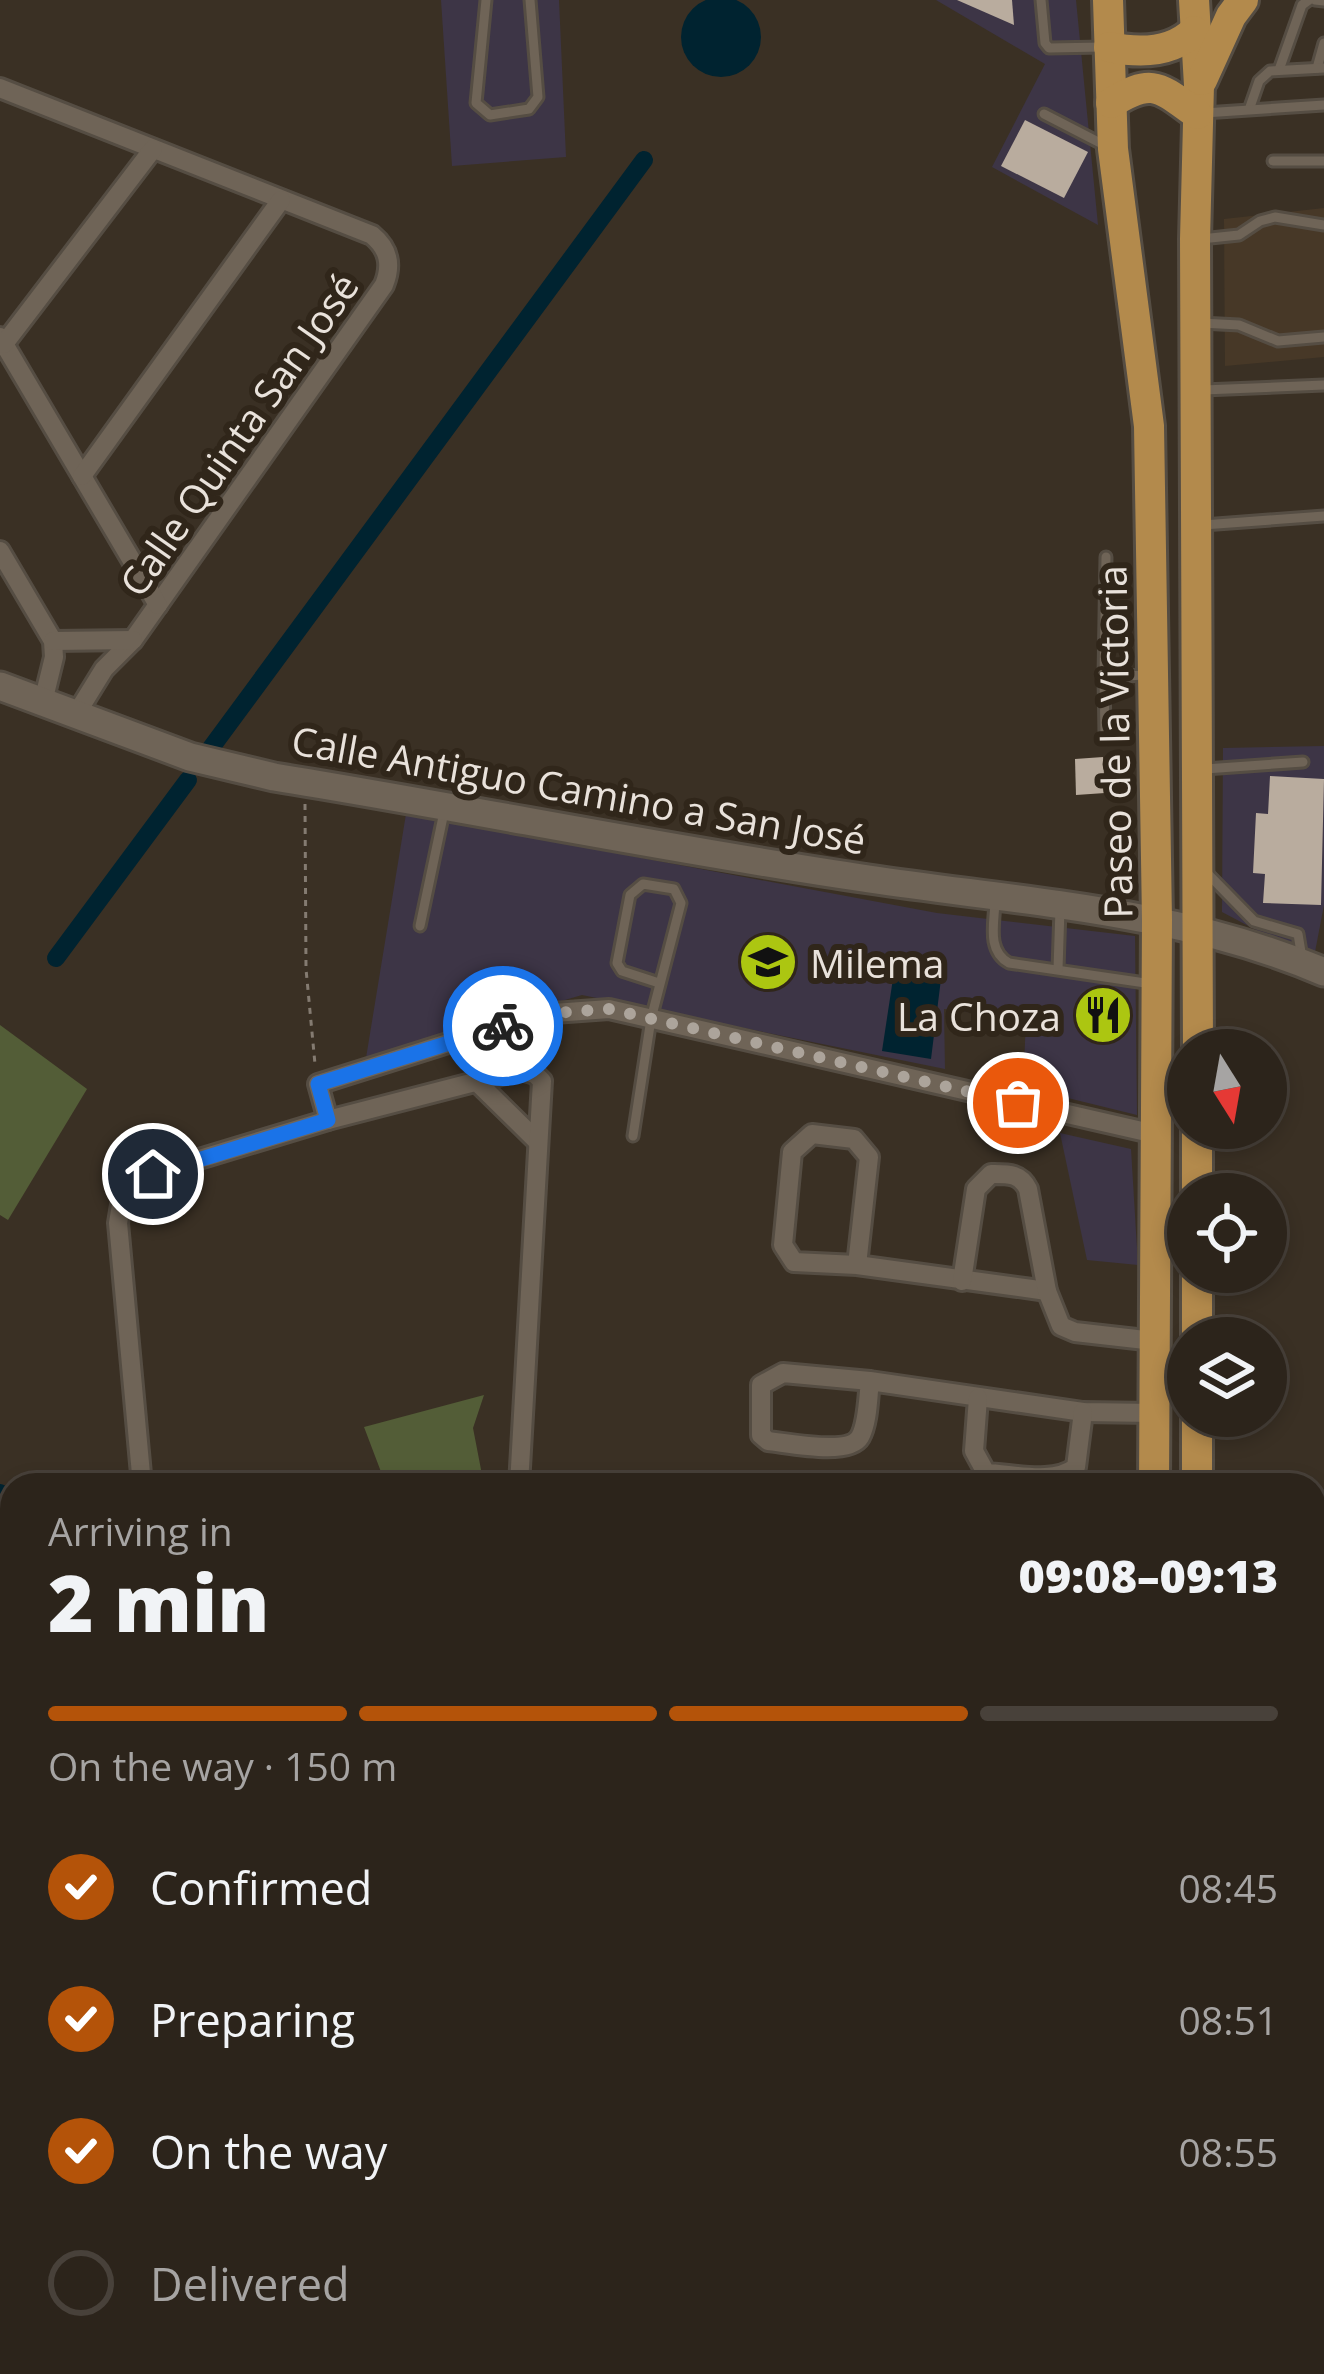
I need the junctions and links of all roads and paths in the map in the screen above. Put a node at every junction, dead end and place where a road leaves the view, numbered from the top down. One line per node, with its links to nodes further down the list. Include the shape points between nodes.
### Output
1 (486, 0): 2 (lane, via 476,103 490,115 529,109 538,97)
2 (530, 0)
3 (1041, 0): 9 (lane, via 1049,48)
4 (1108, 0): 9 (main road, Paseo de la Victoria)
5 (1243, 0): 13 (main road)
6 (1316, 0): 10 (lane, via 1302,5)
7 (1194, 16): 9 (main road, via 1170,46); 13 (main road, Paseo de la Victoria)
8 (1324, 43): 11 (lane)
9 (1109, 46): 14 (main road, Paseo de la Victoria)
10 (1280, 68): 11 (lane); 16 (lane, via 1259,81)
11 (1320, 68)
12 (0, 88): 18 (street)
13 (1198, 100): 14 (main road, via 1140,85); 16 (lane); 24 (main road, Paseo de la Victoria)
14 (1111, 103): 19 (main road, Paseo de la Victoria)
15 (1324, 105): 16 (lane)
16 (1250, 107)
17 (1044, 114): 19 (lane)
18 (153, 149): 22 (street); 27 (street)
19 (1113, 149): 38 (main road, Paseo de la Victoria, via 1149,426)
20 (1273, 161): 21 (lane)
21 (1324, 161)
22 (281, 200): 30 (street); 35 (street, Calle Quinta San José, via 372,235 390,264 384,285)
23 (1324, 225): 24 (lane, via 1275,217 1239,235)
24 (1196, 239): 25 (main road, Paseo de la Victoria)
25 (1197, 323): 26 (lane, via 1239,325 1278,341); 29 (main road, Paseo de la Victoria)
26 (1324, 337)
27 (2, 340): 30 (street)
28 (1324, 385): 29 (lane)
29 (1198, 390): 32 (main road, Paseo de la Victoria)
30 (82, 476): 35 (street)
31 (1324, 516): 32 (lane)
32 (1198, 525): 45 (main road, Paseo de la Victoria)
33 (0, 551): 37 (street)
34 (1106, 557): 39 (lane)
35 (158, 604): 36 (street, Calle Quinta San José)
36 (133, 640): 37 (street, Calle Quinta San José); 42 (street, Calle Quinta San José)
37 (53, 641): 41 (street)
38 (1151, 675): 39 (lane); 51 (main road, Paseo de la Victoria)
39 (1104, 677): 43 (lane)
40 (0, 686): 41 (street, Calle Antiguo Camino a San José)
41 (43, 703): 42 (street, Calle Antiguo Camino a San José)
42 (75, 716): 46 (street, Calle Antiguo Camino a San José, via 190,757)
43 (1105, 734)
44 (1303, 762): 45 (lane)
45 (1199, 770): 48 (main road, Paseo de la Victoria)
46 (305, 782): 47 (street, Calle Antiguo Camino a San José); 61 (path, via 306,969)
47 (445, 807): 49 (street, Calle Antiguo Camino a San José); 52 (lane)
48 (1198, 865): 53 (main road, Paseo de la Victoria); 54 (lane, via 1254,921 1298,934)
49 (996, 896): 50 (street, Calle Antiguo Camino a San José); 55 (lane, via 1000,958)
50 (1060, 904): 51 (street, Calle Antiguo Camino a San José); 55 (lane)
51 (1157, 920): 53 (street, Calle Antiguo Camino a San José); 57 (main road, Paseo de la Victoria)
52 (420, 926)
53 (1197, 931): 54 (street, Calle Antiguo Camino a San José); 59 (main road, Paseo de la Victoria)
54 (1314, 968)
55 (1058, 969): 57 (lane)
56 (659, 983): 56 (lane, via 681,903 674,889 643,884 630,895 617,963); 58 (lane)
57 (1157, 985): 63 (main road, Paseo de la Victoria)
58 (651, 1019): 61 (street, via 609,1009 540,1014); 63 (street); 64 (lane)
59 (1198, 1029)
60 (476, 1081): 62 (street); 65 (street); 65 (street, via 535,1074 542,1081)
61 (318, 1084): 62 (street)
62 (328, 1120): 75 (street, via 153,1174 121,1205 118,1247)
63 (1155, 1134): 69 (main road, Paseo de la Victoria)
64 (633, 1136)
65 (536, 1140): 76 (street)
66 (856, 1265): 66 (street, via 794,1262 784,1250 792,1152 812,1134 854,1139 869,1156); 67 (street)
67 (962, 1281): 68 (street); 68 (street, via 976,1190 992,1174 1011,1174 1028,1189)
68 (1047, 1291): 69 (street, via 1061,1326)
69 (1154, 1341): 73 (main road, Paseo de la Victoria)
70 (870, 1381): 70 (street, via 856,1443 839,1448 761,1436 761,1385 774,1375); 71 (street)
71 (978, 1398): 72 (street); 77 (street, via 974,1451)
72 (1083, 1412): 73 (street); 78 (street, via 1076,1467)
73 (1154, 1412): 79 (main road, Paseo de la Victoria)
74 (1197, 1437): 80 (main road)
75 (141, 1473)
76 (520, 1473)
77 (986, 1473)
78 (1068, 1473)
79 (1154, 1473)
80 (1197, 1473)

